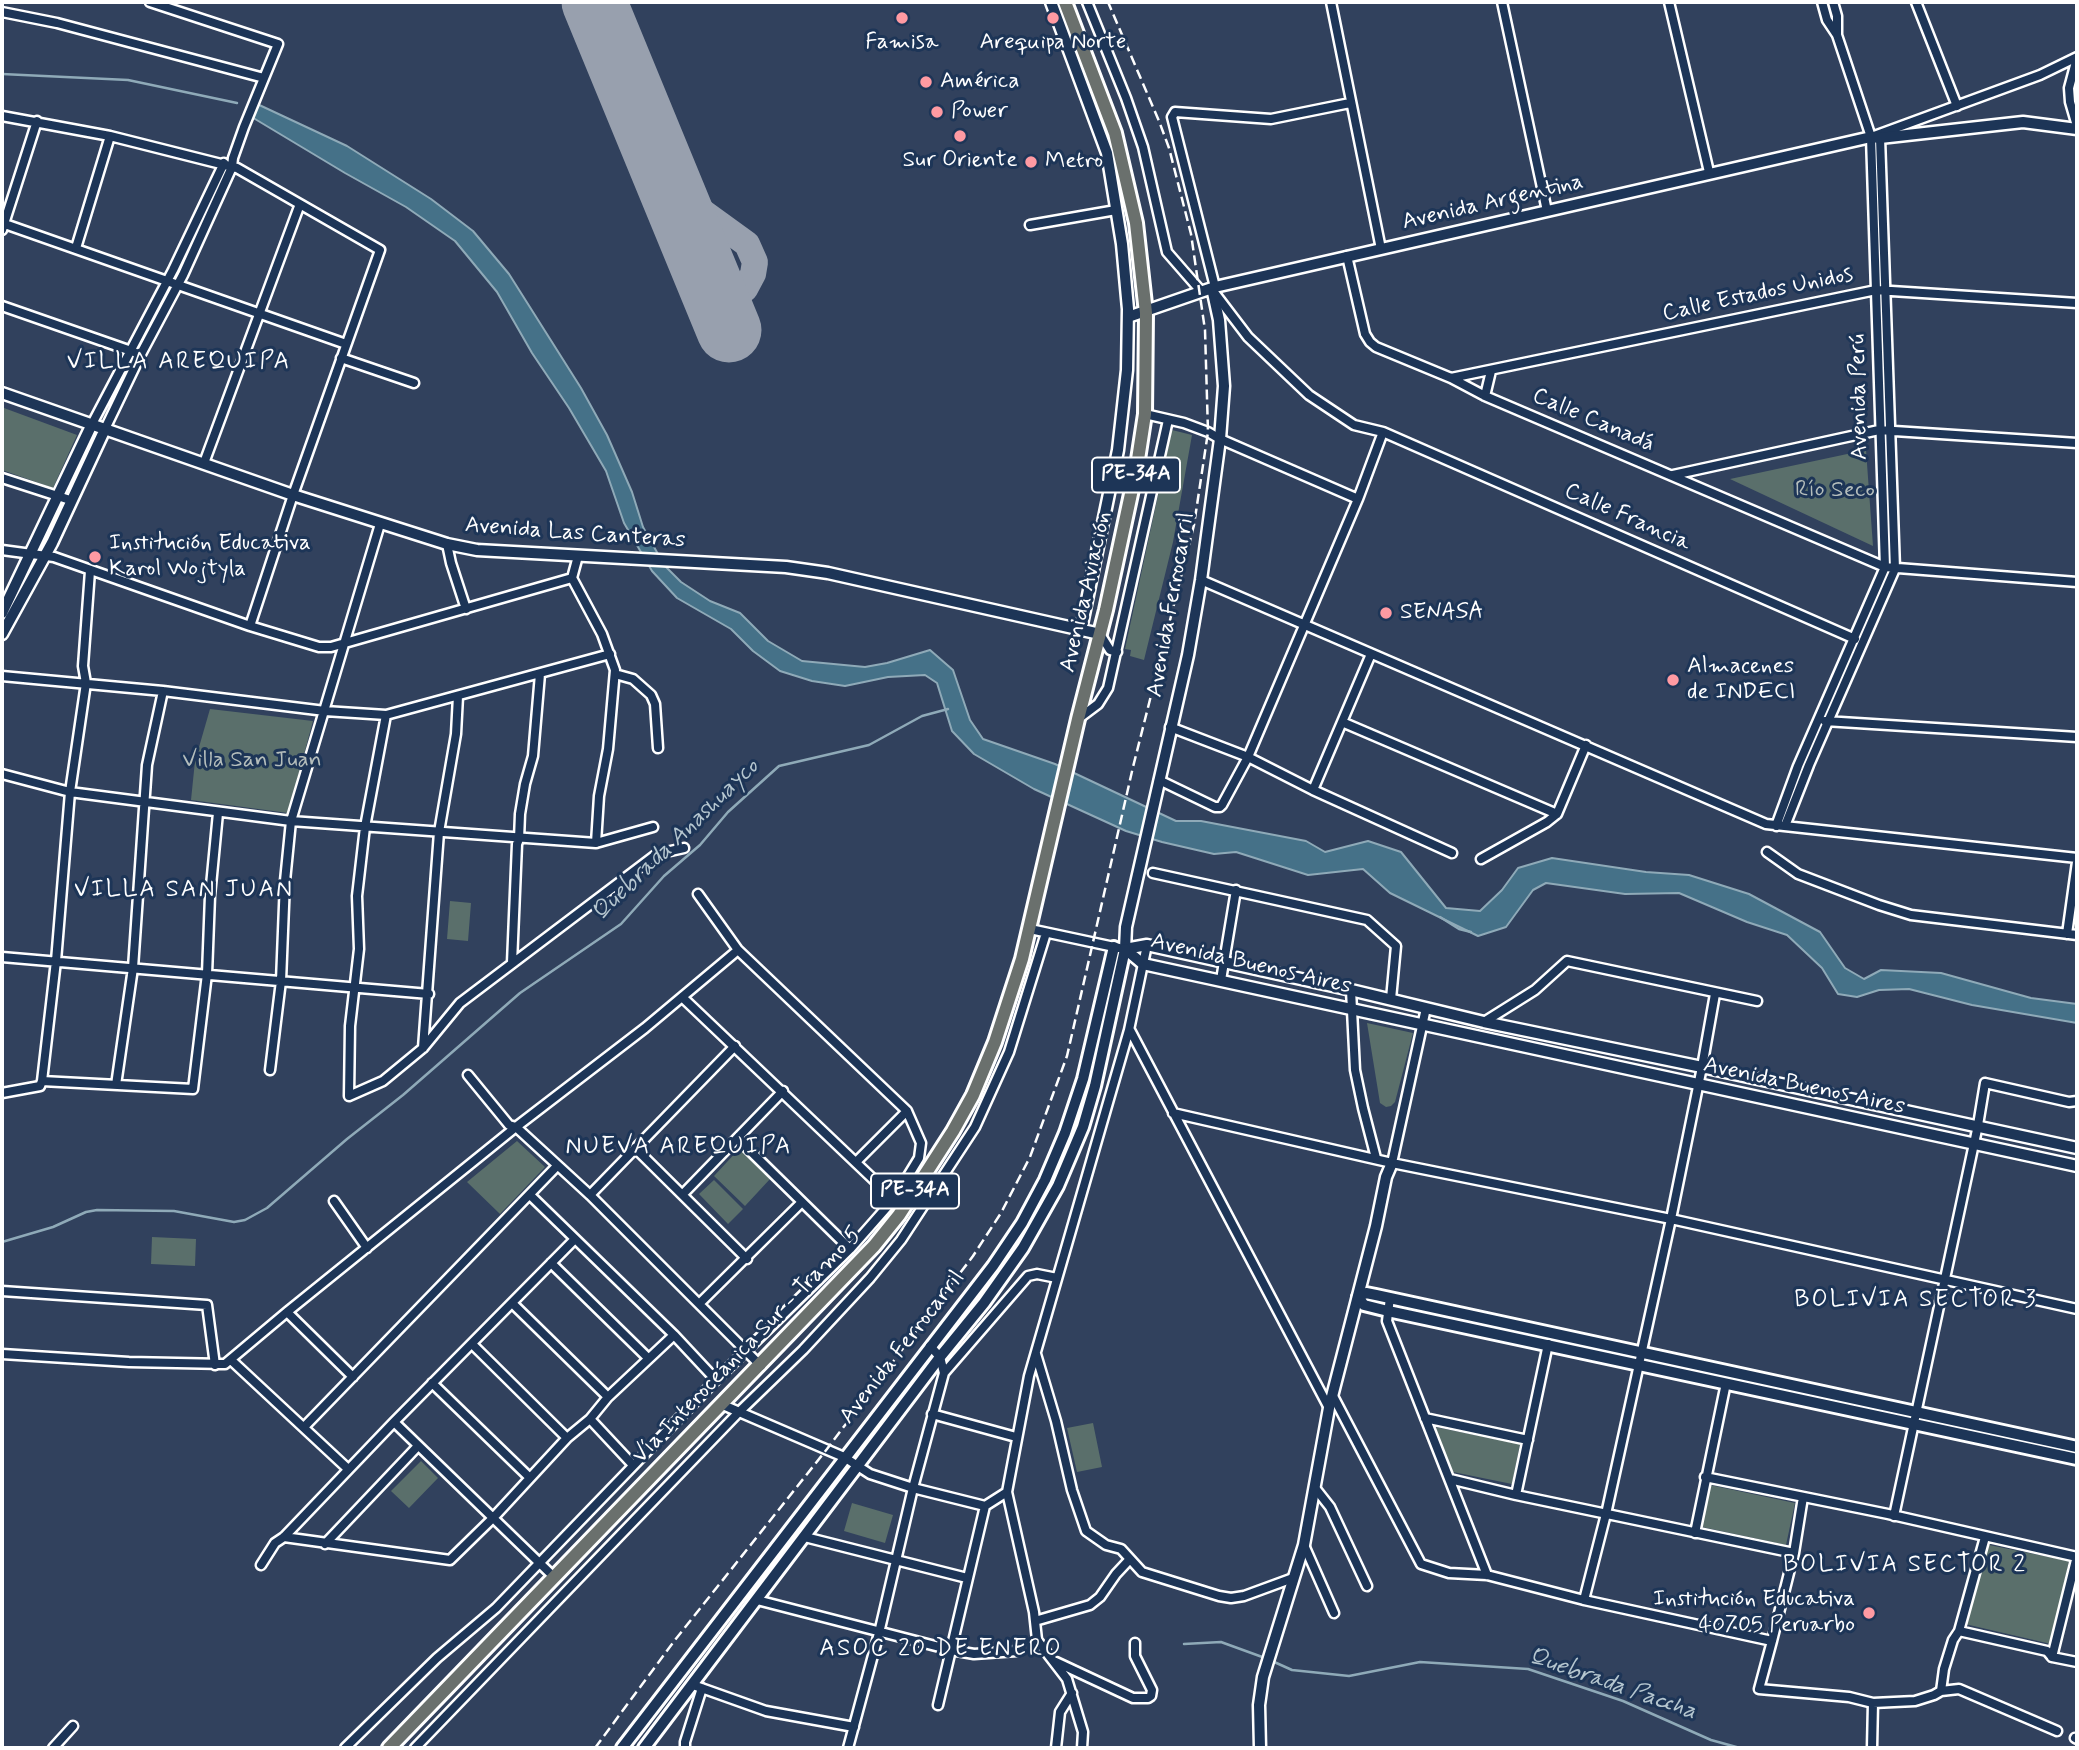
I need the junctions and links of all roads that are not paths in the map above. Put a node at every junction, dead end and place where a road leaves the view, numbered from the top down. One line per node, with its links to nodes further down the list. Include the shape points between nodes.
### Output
1 (150, 2): 14 (street, via 278,44)
2 (1051, 2): 22 (street)
3 (1065, 2): 22 (highway, Avenida Aviación / PE-34A, via 1087,57)
4 (1087, 2): 36 (street, Calle Francia, via 1143,147 1167,252)
5 (1331, 2): 15 (street)
6 (1502, 2): 28 (street)
7 (1669, 2): 25 (street)
8 (1822, 2): 12 (street, Avenida Perú)
9 (1833, 2): 12 (street, Avenida Perú)
10 (1916, 2): 16 (street)
11 (2, 12): 14 (street)
12 (1836, 35): 21 (street, Avenida Perú)
13 (2077, 57): 16 (street); 19 (street, via 2069,88)
14 (264, 78): 23 (street)
15 (1350, 103): 32 (street); 36 (street, via 1271,119 1175,112 1171,117)
16 (1957, 106): 21 (street)
17 (2, 116): 18 (street)
18 (37, 121): 20 (street); 29 (street)
19 (2077, 127): 21 (street, Avenida Argentina, via 2023,122)
20 (110, 136): 24 (street); 31 (street)
21 (1875, 137): 25 (street, Avenida Argentina); 37 (street, Avenida Perú); 38 (street, Avenida Perú)
22 (1113, 151): 27 (street); 42 (highway, Avenida Aviación / PE-34A, via 1138,233)
23 (232, 162): 24 (street); 26 (street); 35 (street)
24 (222, 164): 34 (street)
25 (1709, 173): 28 (street, Avenida Argentina)
26 (300, 204): 41 (street); 44 (street, via 380,250)
27 (1116, 210): 30 (street); 43 (street)
28 (1547, 211): 32 (street, Avenida Argentina)
29 (2, 225): 31 (street)
30 (1030, 225)
31 (76, 248): 34 (street)
32 (1381, 249): 33 (street, Avenida Argentina)
33 (1347, 256): 36 (street, Avenida Argentina); 49 (street, Calle Canadá, via 1370,342)
34 (167, 280): 35 (street); 45 (street)
35 (177, 284): 41 (street); 46 (street)
36 (1209, 289): 42 (street, Avenida Argentina); 57 (street, Calle Francia, via 1290,380 1330,410); 60 (street, Avenida Ferrocarril, via 1219,320 1224,386)
37 (1877, 290): 38 (street, Calle Estados Unidos); 48 (street, Calle Estados Unidos); 58 (street, Avenida Perú)
38 (1886, 290): 39 (street, Calle Estados Unidos); 58 (street, Avenida Perú)
39 (2077, 303)
40 (2, 306): 45 (street)
41 (258, 312): 44 (street); 63 (street)
42 (1146, 313): 43 (street, Avenida Argentina); 53 (highway, Avenida Aviación / PE-34A)
43 (1128, 317): 86 (street, via 1118,450)
44 (346, 344): 47 (street)
45 (131, 351): 46 (street); 55 (street)
46 (141, 354): 56 (street)
47 (341, 358): 50 (street); 66 (street)
48 (1492, 372): 49 (street, Calle Estados Unidos); 52 (street)
49 (1451, 378): 52 (street, Calle Canadá)
50 (414, 383)
51 (2, 393): 55 (street, Avenida Las Canteras)
52 (1486, 396): 64 (street, Calle Canadá)
53 (1145, 414): 54 (street); 87 (highway, Avenida Aviación / PE-34A)
54 (1167, 420): 60 (street); 91 (street)
55 (92, 424): 56 (street, Avenida Las Canteras); 67 (street)
56 (105, 429): 63 (street, Avenida Las Canteras); 69 (street)
57 (1366, 429): 59 (street, Calle Francia); 62 (street)
58 (1883, 430): 61 (street); 64 (street); 76 (street, Avenida Perú); 77 (street, Avenida Perú)
59 (1383, 432): 62 (street); 89 (street, Calle Francia)
60 (1220, 439): 68 (street); 80 (street, Avenida Ferrocarril)
61 (2077, 443)
62 (1377, 449): 68 (street)
63 (204, 464): 66 (street, Avenida Las Canteras)
64 (1673, 475): 76 (street, Calle Canadá)
65 (2, 478): 67 (street)
66 (293, 495): 70 (street, Avenida Las Canteras); 85 (street)
67 (59, 496): 69 (street); 73 (street)
68 (1358, 499): 84 (street)
69 (70, 500): 75 (street)
70 (380, 524): 71 (street, Avenida Las Canteras); 90 (street)
71 (447, 544): 74 (street, Avenida Las Canteras); 82 (street)
72 (2, 550): 73 (street)
73 (30, 555): 75 (street); 83 (street)
74 (578, 556): 79 (street); 86 (street, Avenida Las Canteras, via 828,573)
75 (44, 557): 78 (street); 88 (street)
76 (1885, 568): 77 (street, Calle Canadá); 89 (street, Avenida Perú)
77 (1895, 569): 81 (street, Calle Canadá); 103 (street, Avenida Perú)
78 (90, 571): 85 (street); 97 (street, via 83,666)
79 (572, 578): 82 (street); 92 (street)
80 (1201, 580): 84 (street); 105 (street, Avenida Ferrocarril)
81 (2077, 582)
82 (466, 609): 90 (street)
83 (2, 613)
84 (1304, 623): 93 (street); 110 (street)
85 (250, 626): 90 (street, via 319,647)
86 (1080, 629): 87 (street, Avenida Las Canteras)
87 (1100, 634): 91 (street); 102 (highway, Avenida Aviación / PE-34A)
88 (2, 635)
89 (1855, 639): 103 (street, Avenida Perú)
90 (343, 643): 100 (street)
91 (1117, 653): 102 (street, via 1108,688 1098,704)
92 (610, 654): 94 (street); 95 (street)
93 (1371, 654): 104 (street); 108 (street)
94 (540, 674): 99 (street); 123 (street)
95 (615, 674): 109 (street, via 633,680 651,695); 124 (street)
96 (2, 676): 97 (street)
97 (86, 683): 98 (street); 114 (street)
98 (163, 691): 100 (street); 115 (street)
99 (458, 696): 101 (street); 122 (street)
100 (325, 711): 101 (street); 118 (street)
101 (386, 715): 120 (street)
102 (1078, 719): 107 (highway, Avenida Aviación / PE-34A)
103 (1823, 721): 106 (street); 119 (street, Avenida Perú, via 1780,810)
104 (1342, 722): 113 (street); 117 (street)
105 (1170, 727): 110 (street); 112 (street, Avenida Ferrocarril)
106 (2077, 737)
107 (1072, 743): 133 (highway, Vía Interoceánica Sur - Tramo 5 / PE-34A)
108 (1586, 745): 117 (street); 119 (street, via 1766,824)
109 (659, 748)
110 (1248, 757): 112 (street, via 1220,807); 113 (street)
111 (2, 774): 114 (street)
112 (1159, 780): 138 (street, Avenida Ferrocarril)
113 (1313, 790): 127 (street)
114 (69, 793): 115 (street); 141 (street)
115 (143, 802): 116 (street); 145 (street)
116 (218, 813): 118 (street); 146 (street)
117 (1557, 814): 128 (street)
118 (291, 821): 120 (street); 147 (street)
119 (1780, 826): 129 (street)
120 (365, 827): 122 (street); 149 (street)
121 (653, 827): 124 (street)
122 (439, 832): 123 (street); 151 (street)
123 (519, 839): 124 (street); 143 (street)
124 (596, 843)
125 (684, 848): 143 (street, via 657,854)
126 (1768, 852): 135 (street, via 1798,874 1911,915)
127 (1452, 853)
128 (1481, 859)
129 (2077, 860): 135 (street)
130 (1153, 873): 131 (street)
131 (1236, 890): 142 (street); 154 (street, via 1367,920 1396,946)
132 (698, 894): 139 (street)
133 (1030, 929): 134 (street); 219 (highway, Vía Interoceánica Sur - Tramo 5 / PE-34A, via 995,1042 973,1096 948,1140 874,1246)
134 (1046, 933): 138 (street); 229 (street, via 1009,1052 975,1127 901,1240 870,1278)
135 (2067, 934): 136 (street)
136 (2077, 934)
137 (1147, 945): 138 (street, Avenida Buenos Aires); 142 (street, Avenida Buenos Aires); 144 (street)
138 (1120, 948): 144 (street, Avenida Buenos Aires); 210 (main road, Avenida Ferrocarril, via 1083,1079 1045,1180 1008,1245); 214 (main road, Avenida Ferrocarril, via 1095,1086 1058,1186 1023,1248)
139 (738, 950): 153 (street); 172 (street)
140 (2, 957): 141 (street)
141 (56, 961): 145 (street); 166 (street)
142 (1224, 962): 148 (street); 150 (street, Avenida Buenos Aires)
143 (512, 963): 162 (street, via 460,1003)
144 (1143, 964): 148 (street, Avenida Buenos Aires); 160 (street)
145 (133, 968): 146 (street); 168 (street)
146 (207, 974): 147 (street); 168 (street, via 193,1089)
147 (281, 981): 149 (street); 164 (street)
148 (1221, 981): 156 (street, Avenida Buenos Aires)
149 (355, 986): 151 (street); 162 (street, via 349,1096 383,1082)
150 (1350, 990): 154 (street, Avenida Buenos Aires); 156 (street)
151 (429, 993): 162 (street)
152 (1715, 993): 155 (street); 158 (street, via 1567,961 1535,990); 163 (street)
153 (682, 997): 161 (street); 175 (street)
154 (1391, 999): 157 (street, Avenida Buenos Aires)
155 (1757, 1001)
156 (1351, 1008): 159 (street, Avenida Buenos Aires); 180 (street, via 1355,1070)
157 (1426, 1008): 158 (street, Avenida Buenos Aires); 159 (street)
158 (1484, 1022): 163 (street, Avenida Buenos Aires)
159 (1423, 1025): 167 (street, Avenida Buenos Aires); 182 (street)
160 (1129, 1030): 173 (street); 197 (street)
161 (735, 1046): 169 (street); 178 (street)
162 (423, 1048)
163 (1702, 1067): 167 (street); 174 (street, Avenida Buenos Aires)
164 (270, 1069)
165 (468, 1075): 175 (street, via 509,1125)
166 (42, 1081): 168 (street); 170 (street, via 40,1086)
167 (1699, 1084): 177 (street, Avenida Buenos Aires); 191 (street)
168 (116, 1085)
169 (783, 1091): 176 (street); 181 (street)
170 (2, 1093)
171 (2077, 1101): 174 (street, via 1985,1083)
172 (907, 1111): 181 (street); 188 (street, via 918,1134 919,1158)
173 (1173, 1113): 180 (street); 228 (street)
174 (1978, 1125): 177 (street); 179 (street, Avenida Buenos Aires)
175 (516, 1127): 183 (street); 193 (street)
176 (738, 1139): 185 (street); 190 (street)
177 (1975, 1143): 184 (street, Avenida Buenos Aires); 198 (street)
178 (635, 1148): 185 (street); 187 (street)
179 (2077, 1148)
180 (1376, 1158): 182 (street)
181 (856, 1162): 188 (street)
182 (1392, 1163): 191 (street); 200 (street)
183 (557, 1166): 186 (street); 187 (street)
184 (2077, 1166)
185 (683, 1194): 195 (street)
186 (530, 1195): 192 (street); 221 (street)
187 (590, 1195): 203 (street)
188 (894, 1199): 194 (street)
189 (334, 1201): 193 (street)
190 (802, 1202): 194 (street); 195 (street)
191 (1671, 1219): 198 (street); 216 (street)
192 (575, 1239): 196 (street); 207 (street)
193 (367, 1248): 206 (street)
194 (850, 1249): 211 (street)
195 (747, 1259): 203 (street)
196 (551, 1263): 202 (street); 215 (street)
197 (1058, 1278): 213 (street); 220 (street, via 1028,1276)
198 (1944, 1280): 204 (street); 232 (street)
199 (2, 1291): 218 (street, via 207,1305)
200 (1358, 1297): 201 (main road, via 1366,1293); 205 (main road, via 1364,1305); 225 (street)
201 (1391, 1298): 205 (street); 216 (main road)
202 (512, 1303): 208 (street); 226 (street)
203 (699, 1304): 211 (street)
204 (2077, 1309)
205 (1388, 1311): 209 (main road); 231 (street, via 1387,1321)
206 (287, 1312): 217 (street); 221 (street)
207 (674, 1335): 215 (street); 222 (street)
208 (472, 1344): 223 (street); 237 (street)
209 (1548, 1344): 216 (main road); 238 (street)
210 (930, 1346): 214 (street); 241 (main road, Avenida Ferrocarril)
211 (747, 1352): 219 (street); 222 (street)
212 (2, 1354): 218 (street)
213 (1036, 1354): 236 (street); 266 (street, via 1086,1531 1121,1549)
214 (940, 1357): 220 (street); 244 (main road, Avenida Ferrocarril)
215 (648, 1358): 226 (street)
216 (1639, 1358): 224 (main road); 232 (main road); 255 (street)
217 (231, 1360): 218 (street); 235 (street)
218 (215, 1365)
219 (761, 1366): 227 (highway, Vía Interoceánica Sur - Tramo 5 / PE-34A)
220 (944, 1373): 230 (street)
221 (353, 1377): 235 (street)
222 (716, 1380): 243 (street)
223 (432, 1383): 234 (street); 246 (street)
224 (1726, 1383): 232 (main road); 247 (street)
225 (1333, 1396): 228 (street); 270 (street, via 1421,1564 1449,1573)
226 (608, 1397): 233 (street)
227 (723, 1405): 229 (street); 271 (highway, Vía Interoceánica Sur - Tramo 5 / PE-34A)
228 (1329, 1408): 250 (street)
229 (739, 1412): 241 (street); 299 (street)
230 (932, 1414): 236 (street); 249 (street)
231 (1424, 1418): 238 (street); 248 (street)
232 (1914, 1418): 240 (main road); 242 (main road); 256 (street)
233 (590, 1419): 237 (street); 243 (street)
234 (394, 1422): 239 (street); 245 (street)
235 (305, 1426): 245 (street)
236 (1016, 1437): 251 (street)
237 (567, 1438): 246 (street)
238 (1528, 1440): 252 (street)
239 (417, 1447): 257 (street); 262 (street)
240 (2077, 1447)
241 (844, 1457): 244 (street); 300 (main road, Avenida Ferrocarril)
242 (2077, 1459)
243 (633, 1465): 268 (street)
244 (857, 1467): 249 (street); 261 (main road, Avenida Ferrocarril)
245 (348, 1469): 260 (street)
246 (529, 1477): 257 (street)
247 (1705, 1477): 253 (street); 258 (street)
248 (1451, 1479): 252 (street); 270 (street)
249 (913, 1488): 254 (street); 267 (street)
250 (1315, 1488): 263 (street); 274 (street, via 1330,1507)
251 (1007, 1492): 254 (street); 278 (street)
252 (1516, 1495): 255 (street)
253 (1803, 1497): 256 (street); 264 (street)
254 (985, 1506): 272 (street)
255 (1606, 1514): 258 (street); 276 (street)
256 (1894, 1516): 259 (street)
257 (493, 1518): 262 (street, via 450,1560); 268 (street)
258 (1695, 1532): 264 (street)
259 (1985, 1536): 265 (street); 279 (street)
260 (284, 1537): 262 (street); 269 (street)
261 (806, 1537): 267 (street); 275 (main road, Avenida Ferrocarril)
262 (325, 1544)
263 (1304, 1545): 273 (street); 277 (street)
264 (1794, 1553): 281 (street)
265 (2077, 1556): 285 (street)
266 (1130, 1559): 273 (street, via 1142,1572 1231,1598); 278 (street, via 1090,1605)
267 (895, 1560): 272 (street); 280 (street)
268 (538, 1563): 271 (street); 297 (street)
269 (261, 1565)
270 (1487, 1575): 276 (street)
271 (554, 1577): 298 (highway, Vía Interoceánica Sur - Tramo 5 / PE-34A)
272 (967, 1578): 283 (street)
273 (1293, 1578): 306 (street, via 1262,1677)
274 (1367, 1586)
275 (757, 1600): 280 (street); 288 (main road, Avenida Ferrocarril)
276 (1584, 1600): 281 (street)
277 (1334, 1613)
278 (1035, 1621): 286 (street, via 1037,1640)
279 (1959, 1631): 285 (street, via 2047,1651); 289 (street)
280 (879, 1633): 283 (street); 294 (street)
281 (1772, 1641): 291 (street, via 1759,1689)
282 (1135, 1643): 286 (street, via 1135,1656 1152,1690 1148,1698 1133,1698)
283 (951, 1650): 284 (street, via 974,1654); 292 (street)
284 (1017, 1651)
285 (2052, 1657): 287 (street)
286 (1053, 1661): 290 (street)
287 (2077, 1662)
288 (698, 1687): 294 (street, via 766,1711); 301 (main road, Avenida Ferrocarril); 302 (street)
289 (1941, 1691): 291 (street, via 1915,1701); 295 (street, via 1959,1689)
290 (1072, 1693): 304 (street, via 1059,1712); 305 (street, via 1083,1731)
291 (1873, 1703): 307 (street)
292 (938, 1705)
293 (73, 1726): 296 (street)
294 (855, 1727): 303 (street)
295 (2057, 1731)
296 (53, 1748)
297 (345, 1748)
298 (389, 1748)
299 (415, 1748)
300 (622, 1748)
301 (644, 1748)
302 (685, 1748)
303 (848, 1748)
304 (1056, 1748)
305 (1082, 1748)
306 (1260, 1748)
307 (1872, 1748)

